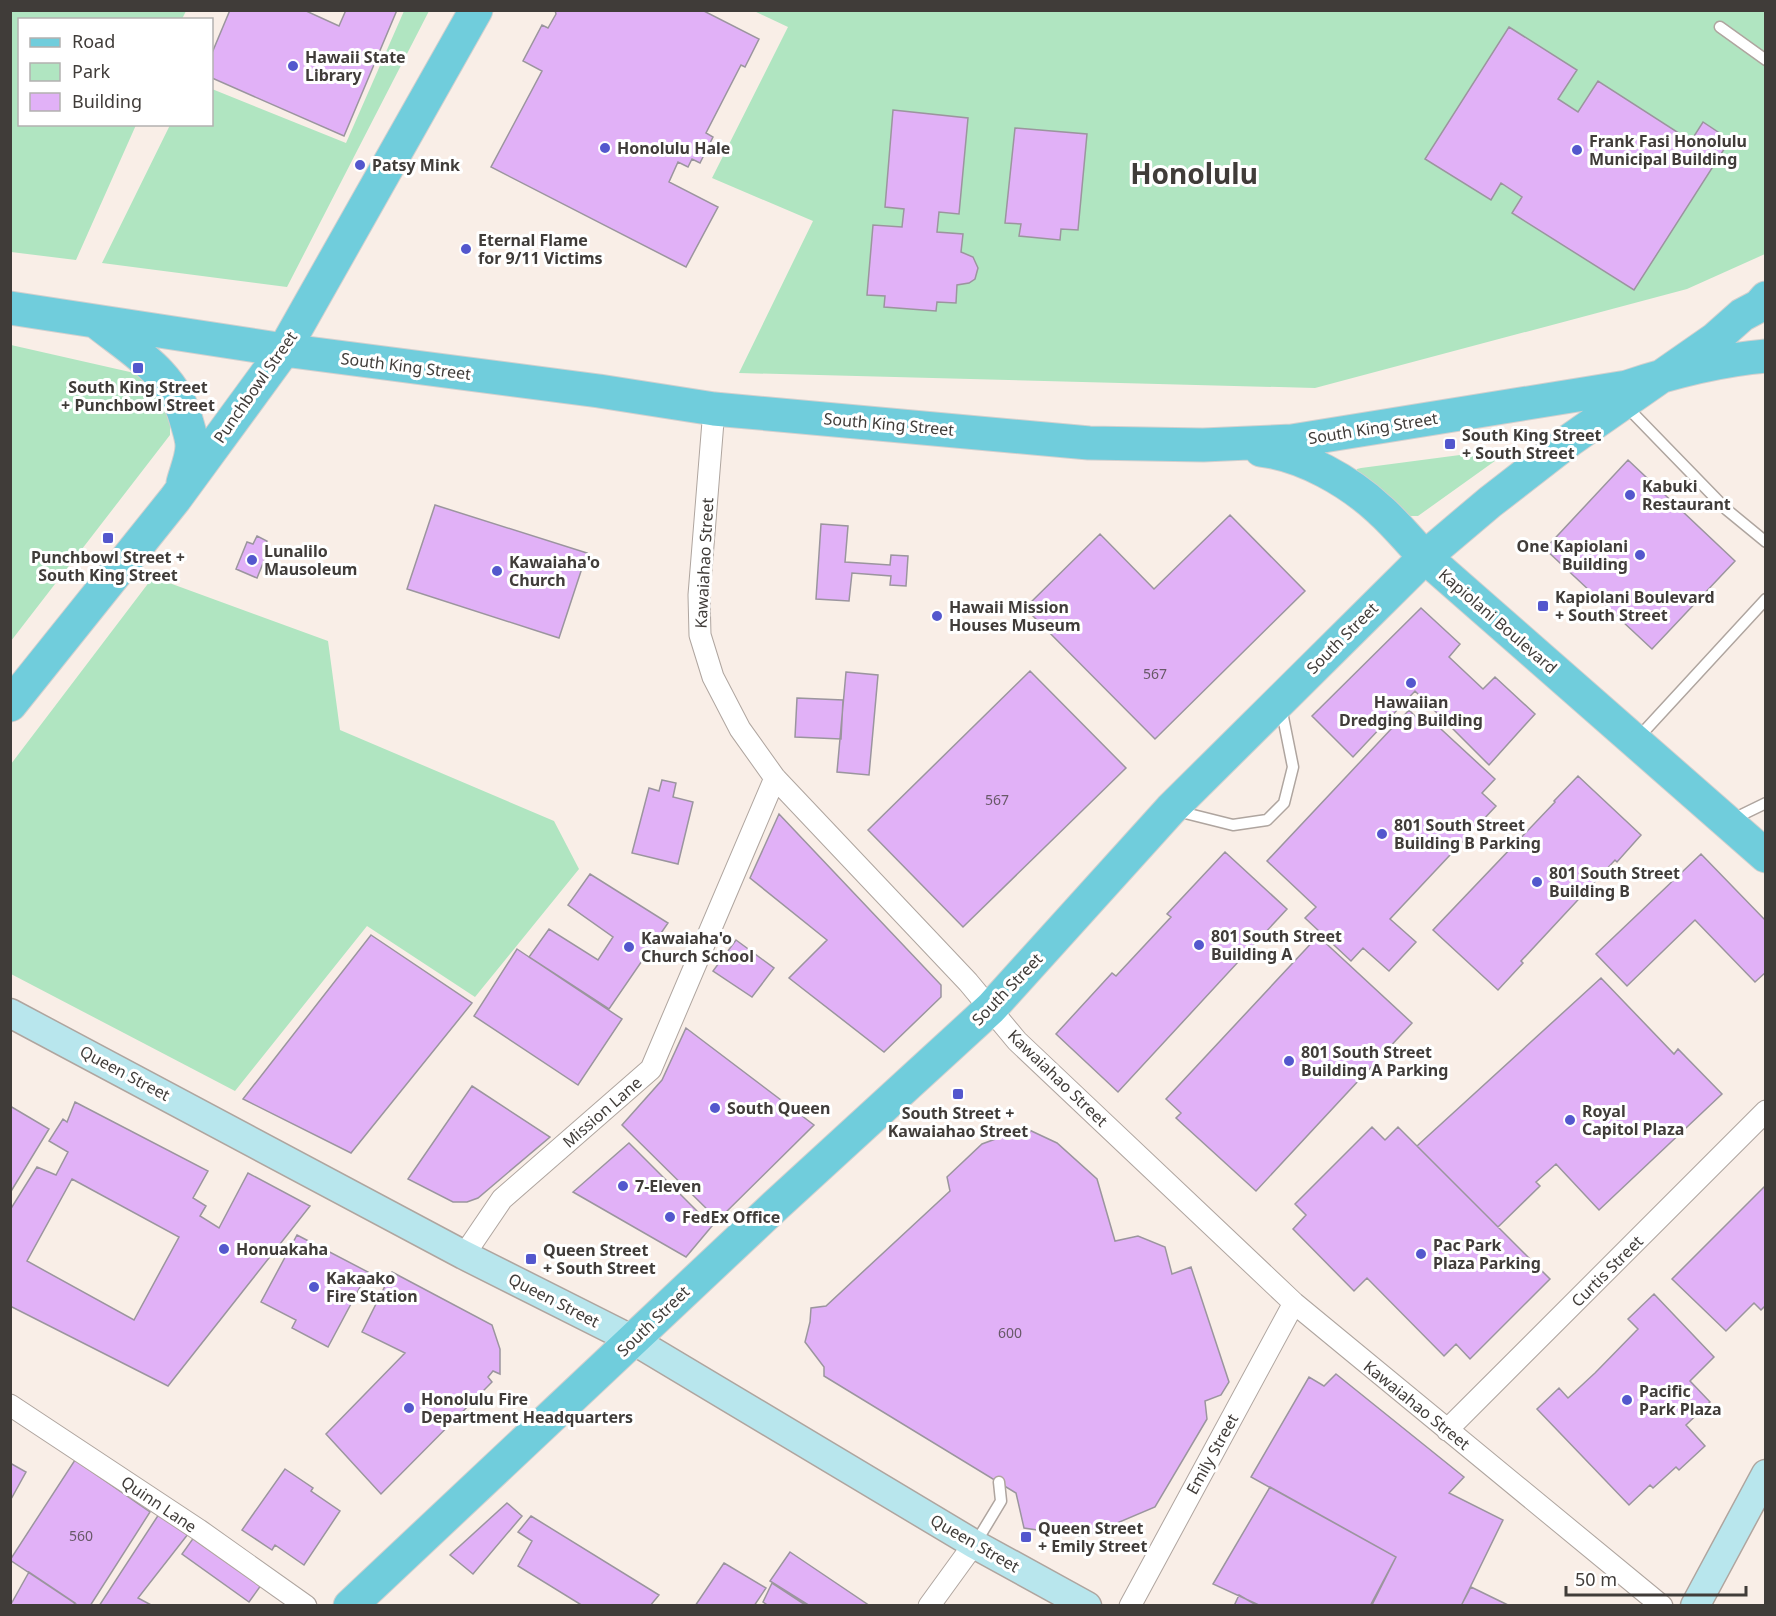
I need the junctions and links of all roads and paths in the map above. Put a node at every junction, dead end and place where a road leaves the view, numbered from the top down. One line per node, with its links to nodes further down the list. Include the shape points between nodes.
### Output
1 (476, 10): 7 (main road, Punchbowl Street)
2 (1720, 27): 3 (lane)
3 (1766, 60)
4 (1766, 298): 9 (main road, South Street)
5 (10, 308): 6 (main road, South King Street)
6 (97, 323): 7 (main road, South King Street); 13 (main road, via 149,362 178,397 192,447)
7 (284, 350): 11 (main road, South King Street); 13 (main road, Punchbowl Street)
8 (1766, 356): 9 (main road, South King Street)
9 (1663, 375): 10 (main road, South Street); 12 (main road, South King Street, via 1627,387 1292,441)
10 (1623, 402): 14 (lane, via 1727,510); 15 (main road, South Street)
11 (714, 409): 12 (main road, South King Street, via 1089,444); 20 (street, Kawaiahao Street, via 699,595 700,635 713,677 740,729)
12 (1203, 445): 15 (main road, Kapiolani Boulevard, via 1270,451 1332,476 1379,509)
13 (181, 489): 18 (main road, Punchbowl Street)
14 (1766, 542)
15 (1425, 556): 17 (main road, South Street); 19 (main road, Kapiolani Boulevard)
16 (1766, 600): 19 (lane)
17 (1280, 700): 22 (main road, South Street); 22 (lane, via 1293,767 1284,802 1267,820 1233,825)
18 (10, 705)
19 (1634, 742): 23 (main road, Kapiolani Boulevard)
20 (775, 778): 25 (street, Kawaiahao Street); 28 (street, Mission Lane, via 651,1069 502,1198)
21 (1766, 803): 23 (lane)
22 (1171, 809): 25 (main road, South Street)
23 (1726, 822): 24 (main road, Kapiolani Boulevard)
24 (1766, 856)
25 (991, 1008): 29 (street, Kawaiahao Street, via 1017,1041); 30 (main road, South Street)
26 (10, 1013): 28 (main road, Queen Street)
27 (1766, 1111): 32 (street, Curtis Street)
28 (464, 1255): 30 (main road, Queen Street)
29 (1294, 1303): 32 (street, Kawaiahao Street); 40 (street, Emily Street)
30 (633, 1340): 35 (main road, Queen Street); 37 (main road, South Street)
31 (10, 1405): 36 (street, Quinn Lane)
32 (1447, 1430): 41 (street, Kawaiahao Street)
33 (1766, 1474): 42 (main road)
34 (999, 1482): 35 (lane, via 1001,1501)
35 (974, 1544): 38 (street); 39 (main road, Queen Street)
36 (306, 1605)
37 (350, 1605)
38 (929, 1605)
39 (1087, 1605)
40 (1130, 1605)
41 (1662, 1605)
42 (1695, 1605)

